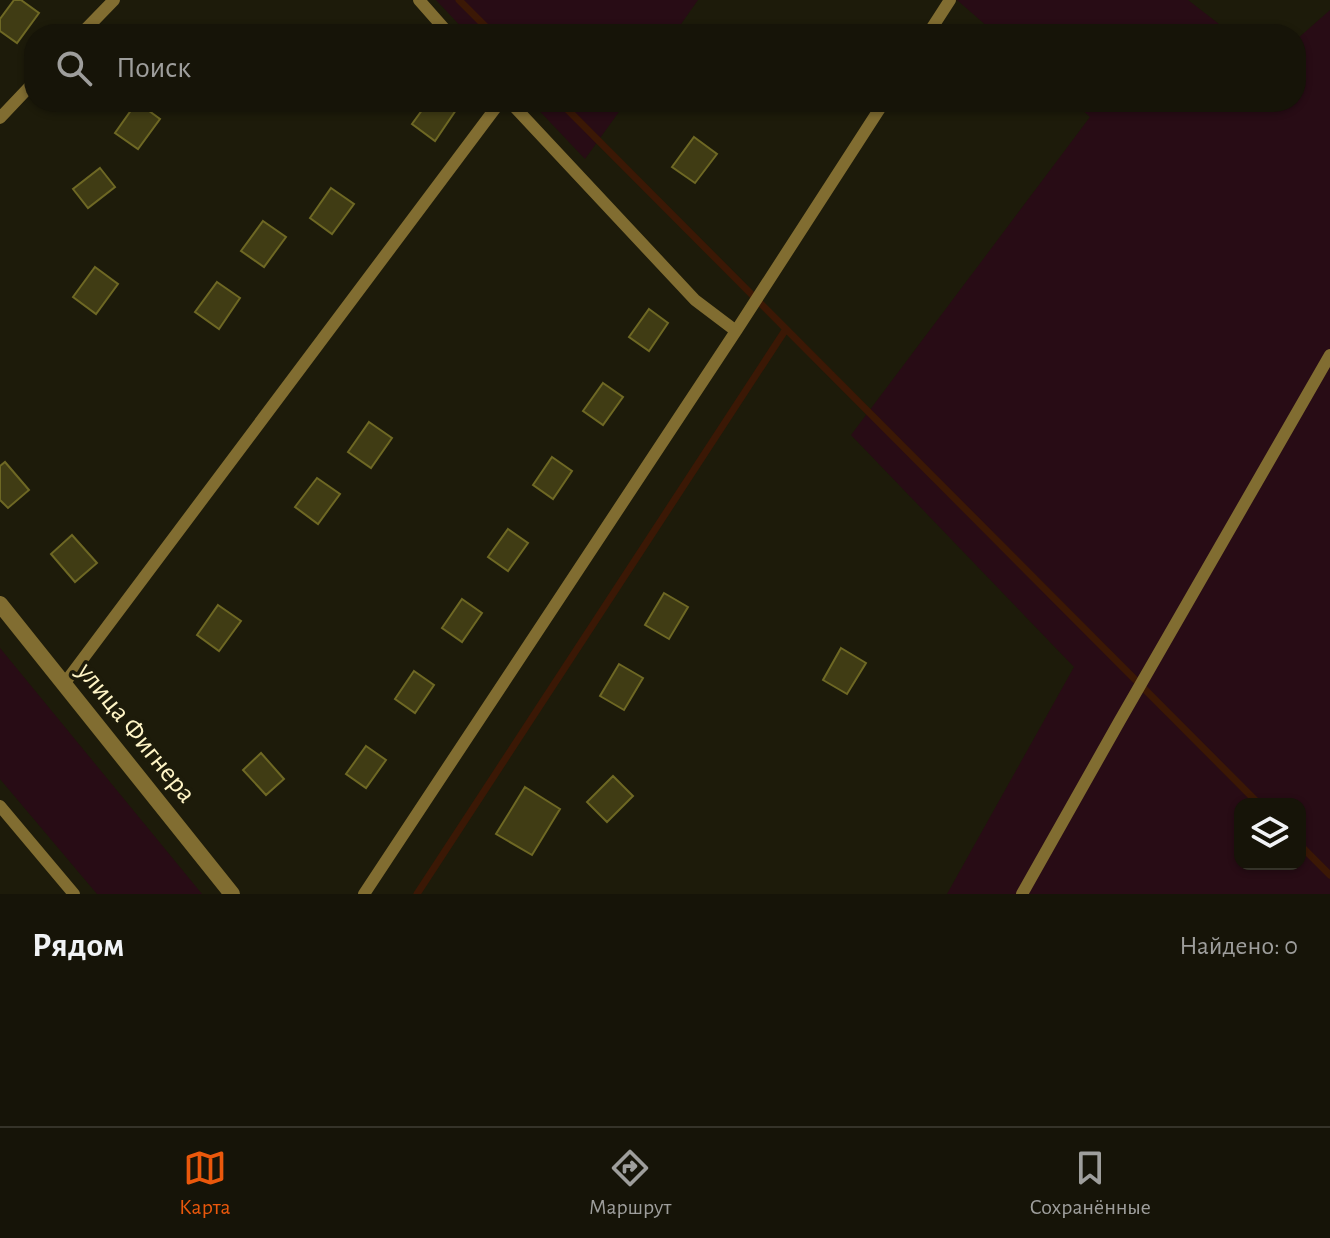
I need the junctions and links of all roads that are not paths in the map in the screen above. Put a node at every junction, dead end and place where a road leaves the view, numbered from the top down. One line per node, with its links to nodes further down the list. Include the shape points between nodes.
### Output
1 (114, 0): 4 (lane)
2 (419, 0): 5 (lane)
3 (950, 0): 6 (lane)
4 (91, 24)
5 (440, 24)
6 (934, 24)
7 (24, 93): 11 (lane)
8 (493, 112): 15 (lane)
9 (519, 112): 12 (lane, via 695,300)
10 (878, 112): 12 (lane)
11 (0, 118)
12 (736, 331): 19 (lane)
13 (1330, 355): 20 (lane)
14 (0, 604): 15 (street, улица Фигнера)
15 (64, 684): 18 (street, улица Фигнера)
16 (0, 806): 17 (lane)
17 (74, 894)
18 (232, 894)
19 (364, 894)
20 (1022, 894)

